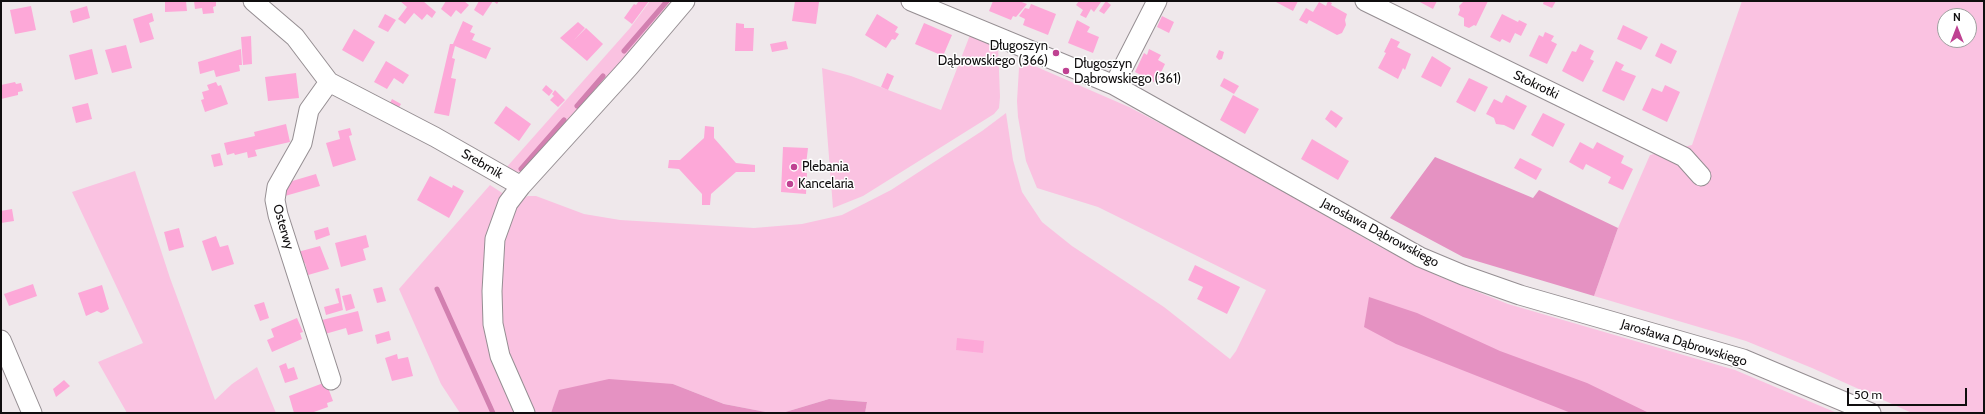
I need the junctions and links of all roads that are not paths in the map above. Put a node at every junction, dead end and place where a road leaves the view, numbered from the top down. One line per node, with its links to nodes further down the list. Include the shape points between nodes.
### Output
1 (253, 1): 6 (street, Srebrnik, via 295,38)
2 (685, 1): 9 (street)
3 (911, 1): 7 (street, Jarosława Dąbrowskiego)
4 (1157, 1): 7 (street)
5 (1365, 1): 8 (street, Stokrotki, via 1684,157)
6 (329, 82): 9 (street, Srebrnik, via 436,137); 11 (street, Osterwy, via 309,110 302,143 277,187 275,200)
7 (1114, 85): 14 (street, Jarosława Dąbrowskiego, via 1420,257 1520,295 1743,359)
8 (1701, 176)
9 (521, 186): 13 (street, via 508,202 495,239 492,324 500,356)
10 (1, 340): 12 (street)
11 (331, 380)
12 (32, 413)
13 (526, 413)
14 (1870, 413)

